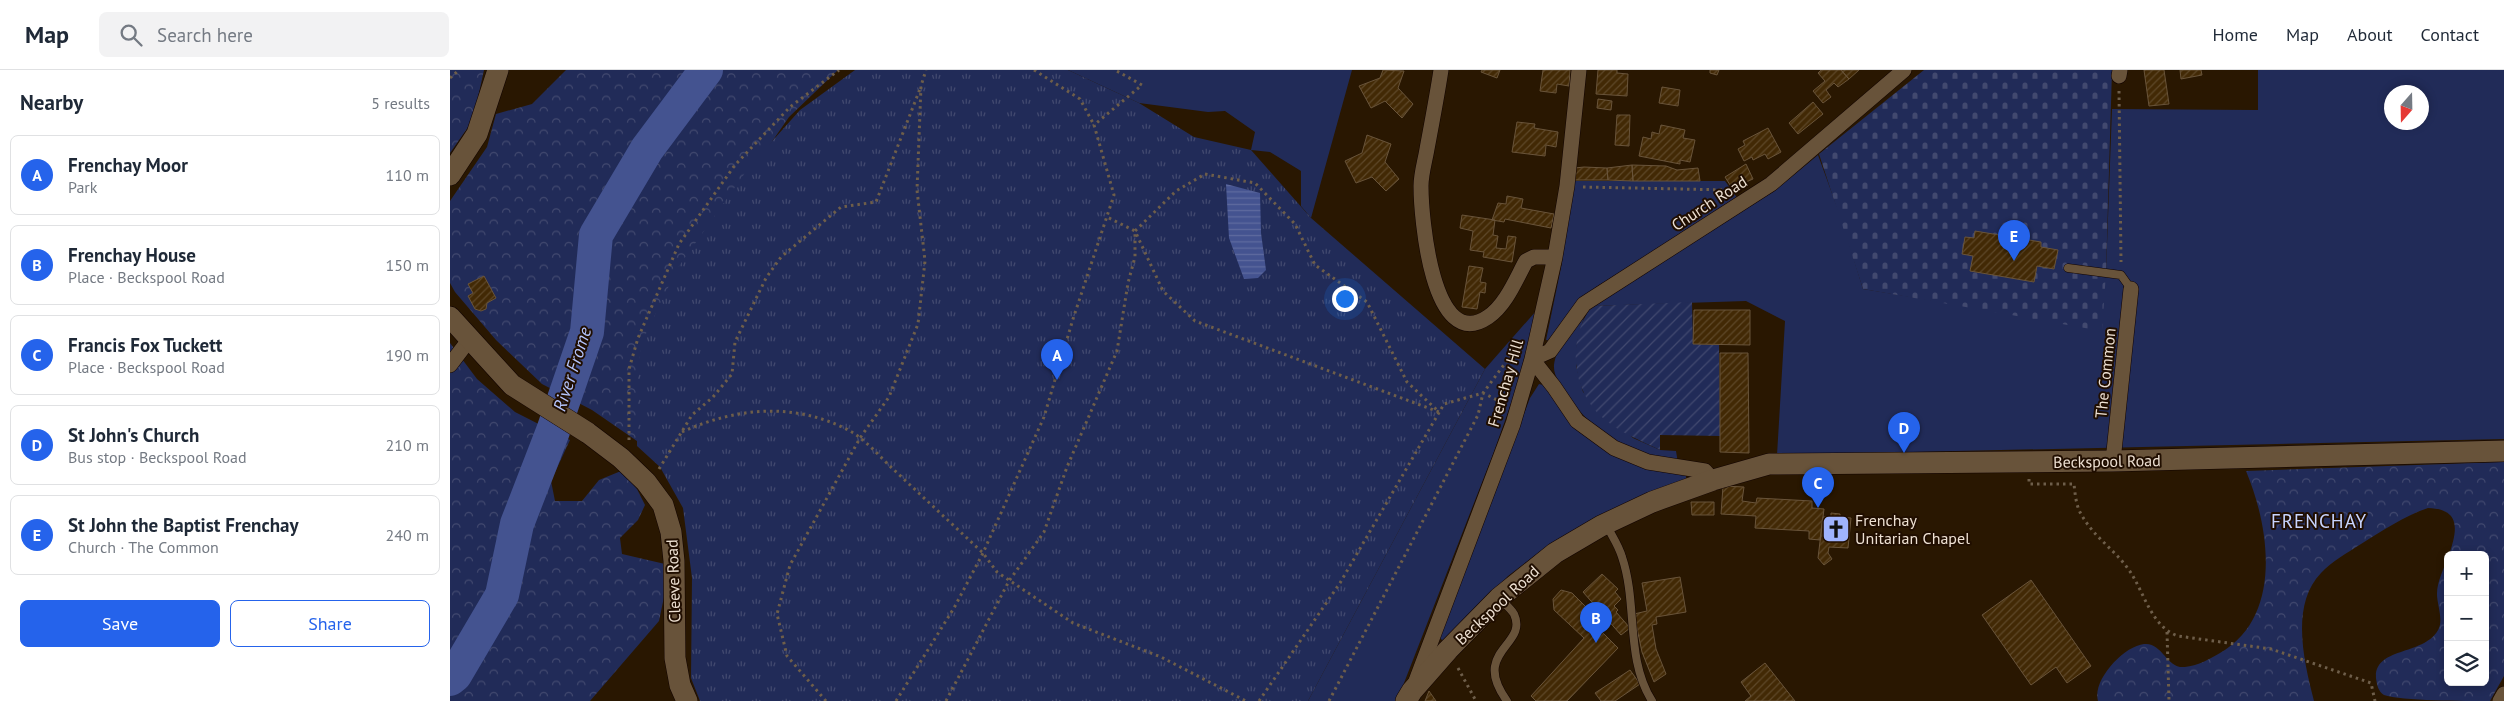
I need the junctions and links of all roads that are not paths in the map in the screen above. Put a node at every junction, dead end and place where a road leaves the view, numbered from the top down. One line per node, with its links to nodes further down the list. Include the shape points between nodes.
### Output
1 (498, 70): 5 (street, via 477,134)
2 (1442, 70): 6 (street, via 1421,184 1422,220 1430,262 1449,313 1460,322 1475,323 1488,317 1501,304 1526,261 1534,257)
3 (1579, 70): 6 (street, Frenchay Hill, via 1567,186)
4 (1904, 70): 11 (street, Church Road, via 1771,184 1584,304 1550,351)
5 (450, 175)
6 (1555, 258): 11 (street, Frenchay Hill)
7 (2068, 268): 8 (lane, via 2121,276)
8 (2132, 289): 14 (street, The Common)
9 (450, 317): 10 (street, Cleeve Road)
10 (469, 340): 12 (street); 20 (street, Cleeve Road, via 512,385 621,458 646,482 663,506 671,532 674,561 675,658)
11 (1532, 359): 15 (street, via 1577,421 1614,448 1648,462 1705,471); 19 (street, Frenchay Hill, via 1517,410)
12 (450, 365)
13 (2504, 451): 14 (street, Beckspool Road)
14 (2113, 461): 15 (street, Beckspool Road, via 1769,464)
15 (1713, 480): 16 (street, Beckspool Road, via 1652,502)
16 (1606, 524): 17 (street, Beckspool Road, via 1555,553); 22 (lane, via 1622,558 1635,654)
17 (1500, 598): 19 (street, Beckspool Road, via 1448,650); 21 (lane, via 1514,613 1516,625 1513,637 1497,656 1494,665 1495,677)
18 (2504, 694): 23 (street)
19 (1409, 696)
20 (687, 701)
21 (1507, 701)
22 (1652, 701)
23 (2500, 701)

